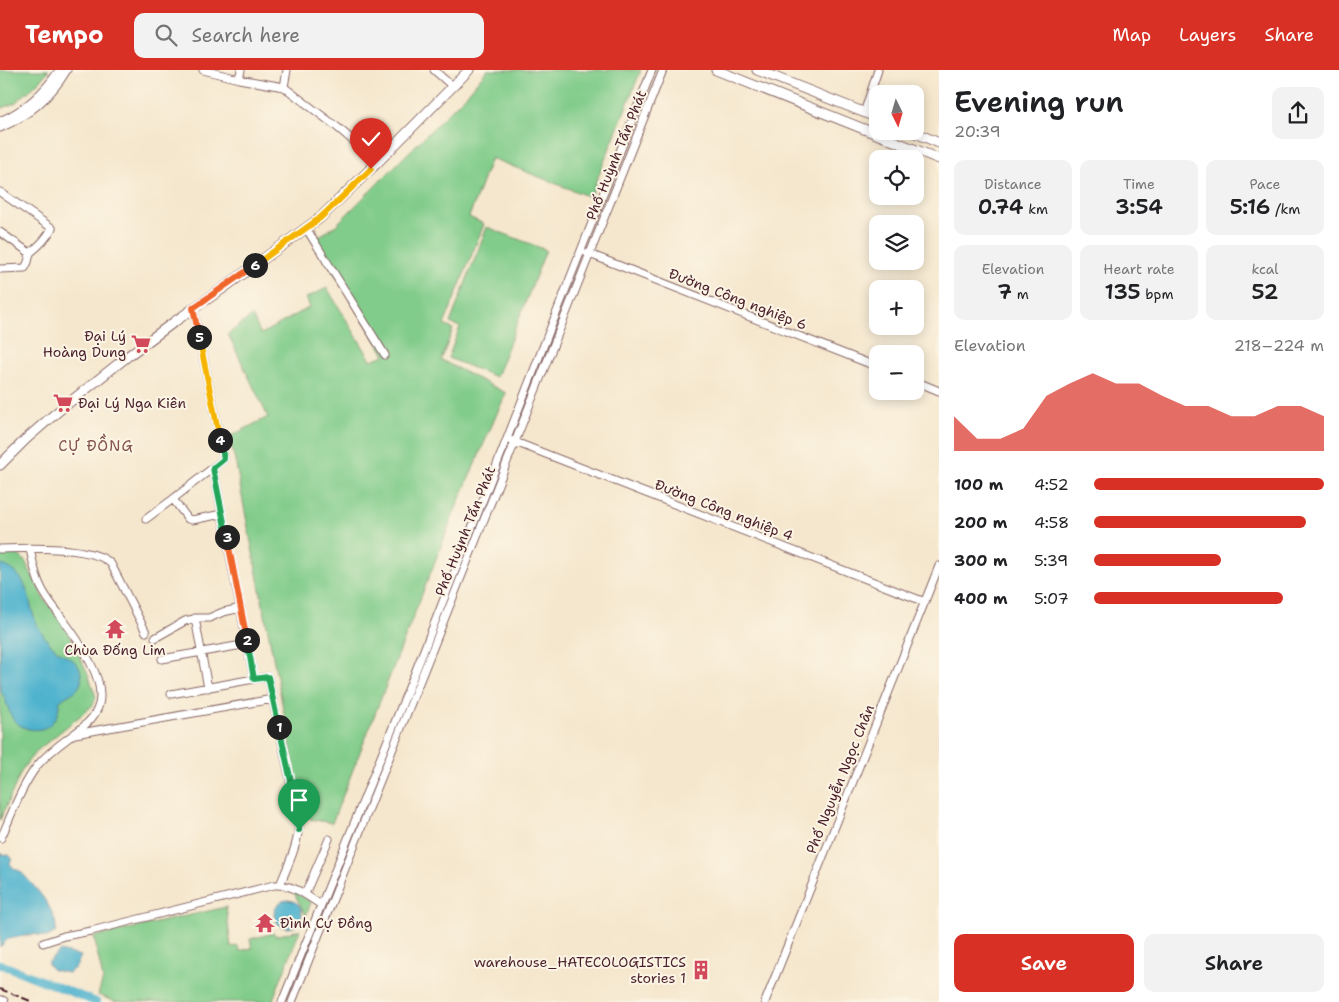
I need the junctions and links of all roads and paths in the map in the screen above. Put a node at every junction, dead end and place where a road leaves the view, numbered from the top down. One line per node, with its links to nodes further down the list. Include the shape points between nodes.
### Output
1 (59, 70): 16 (street)
2 (67, 70): 16 (street, via 49,95)
3 (204, 70): 13 (street)
4 (241, 70): 13 (street)
5 (287, 70): 15 (street)
6 (434, 70): 14 (street)
7 (469, 70): 14 (main road)
8 (652, 70): 28 (street, Phố Huỳnh Tấn Phát)
9 (663, 70): 30 (street, Phố Huỳnh Tấn Phát)
10 (716, 70): 23 (main road)
11 (757, 70): 17 (main road)
12 (878, 70): 17 (street)
13 (239, 79): 15 (street)
14 (453, 86): 24 (main road)
15 (284, 88): 24 (street)
16 (36, 102): 19 (street); 20 (street, via 20,118)
17 (864, 113): 18 (main road)
18 (869, 115)
19 (0, 121)
20 (0, 128)
21 (924, 137): 22 (main road)
22 (939, 143)
23 (939, 159)
24 (378, 162): 26 (main road)
25 (0, 192): 29 (street, via 52,228)
26 (306, 228): 32 (main road); 35 (street)
27 (1, 236): 29 (street)
28 (581, 250): 30 (street, Đường Công nghiệp 6); 33 (street, Phố Huỳnh Tấn Phát)
29 (30, 253): 31 (street, via 24,268)
30 (590, 254): 34 (street, Phố Huỳnh Tấn Phát); 36 (street, Đường Công nghiệp 6)
31 (0, 269)
32 (193, 308): 40 (main road, via 56,413); 41 (street, via 224,459)
33 (554, 321): 34 (street); 39 (street, Phố Huỳnh Tấn Phát)
34 (562, 324): 39 (street, Phố Huỳnh Tấn Phát)
35 (385, 355)
36 (869, 363)
37 (924, 385): 38 (street)
38 (939, 391)
39 (511, 441): 48 (street, Đường Công nghiệp 4); 61 (street, Phố Huỳnh Tấn Phát)
40 (0, 465)
41 (213, 468): 42 (street); 43 (street)
42 (173, 499): 43 (street, via 188,519); 44 (street)
43 (222, 514): 49 (street)
44 (146, 519)
45 (0, 549): 46 (street)
46 (30, 549): 51 (street, via 73,551 107,560); 60 (street, via 42,589 80,643 96,673 101,692 95,714)
47 (939, 566): 48 (street, Phố Nguyễn Ngọc Chân)
48 (925, 602): 70 (street, Phố Nguyễn Ngọc Chân)
49 (240, 608): 50 (street, via 209,618); 53 (street)
50 (195, 618): 52 (street); 54 (street)
51 (146, 632)
52 (155, 638)
53 (248, 644): 54 (street); 56 (street)
54 (201, 652): 55 (street); 57 (street)
55 (162, 660)
56 (254, 679): 57 (street); 59 (street, via 268,677)
57 (208, 688): 58 (street)
58 (171, 694)
59 (273, 699): 60 (street); 64 (street, via 299,822 297,839)
60 (72, 734): 62 (street, via 45,757 32,774)
61 (370, 794): 66 (street, Phố Huỳnh Tấn Phát); 69 (street, Phố Huỳnh Tấn Phát)
62 (2, 838)
63 (329, 839): 65 (street)
64 (280, 884): 65 (street); 67 (street)
65 (305, 894): 66 (street)
66 (321, 905): 68 (street, Phố Huỳnh Tấn Phát)
67 (43, 943)
68 (282, 1002)
69 (292, 1002)
70 (765, 1002)

